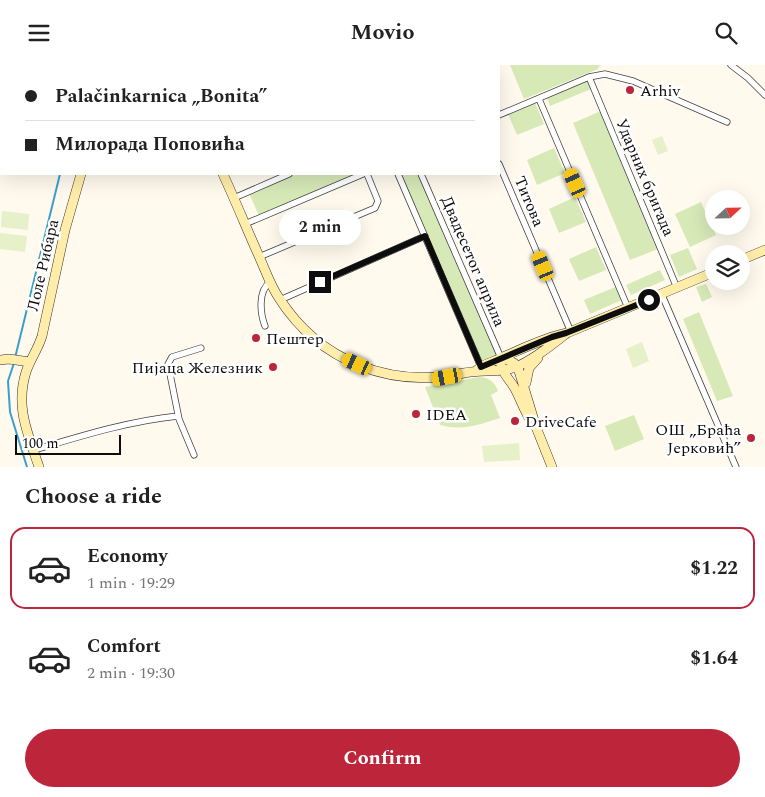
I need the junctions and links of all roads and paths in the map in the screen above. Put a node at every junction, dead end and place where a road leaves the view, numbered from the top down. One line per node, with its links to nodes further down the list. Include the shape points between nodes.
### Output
1 (731, 65): 3 (street)
2 (589, 77): 4 (street); 6 (street, via 605,74 633,81); 23 (street, Ударних бригада)
3 (765, 95)
4 (539, 99): 5 (street); 26 (street)
5 (500, 115)
6 (727, 122)
7 (500, 166): 28 (street, Титова)
8 (81, 175): 33 (main road, Лоле Рибара, via 42,336)
9 (223, 175): 15 (main road)
10 (287, 175): 15 (street)
11 (361, 175): 16 (street)
12 (367, 175): 20 (street, via 378,201 375,208)
13 (398, 175): 17 (street)
14 (421, 175): 31 (street, Двадесетог априла)
15 (234, 198): 16 (main road)
16 (245, 224): 20 (main road)
17 (425, 236): 25 (street); 35 (street)
18 (765, 250): 19 (main road)
19 (750, 256)
20 (259, 257): 22 (main road)
21 (705, 276): 23 (main road)
22 (270, 282): 25 (main road); 27 (street, via 262,298)
23 (677, 288): 24 (main road)
24 (662, 295): 26 (main road); 44 (street)
25 (280, 300): 35 (main road, via 317,340 342,357 381,373 431,379)
26 (628, 308): 28 (main road)
27 (265, 326)
28 (569, 333): 30 (main road); 31 (main road)
29 (201, 348): 38 (street, via 174,356 168,362)
30 (544, 350): 34 (main road); 37 (main road, via 529,368)
31 (501, 358): 34 (main road); 35 (main road); 36 (main road)
32 (4, 359): 33 (main road)
33 (30, 362): 40 (main road, Лоле Рибара, via 21,402)
34 (517, 367): 36 (main road); 37 (main road)
35 (479, 369): 36 (main road)
36 (502, 370): 39 (main road)
37 (526, 394): 39 (main road)
38 (178, 417): 40 (street, via 108,429); 41 (street)
39 (536, 427): 43 (main road)
40 (34, 450): 42 (main road, Лоле Рибара)
41 (194, 455)
42 (39, 467)
43 (552, 467)
44 (736, 467)

